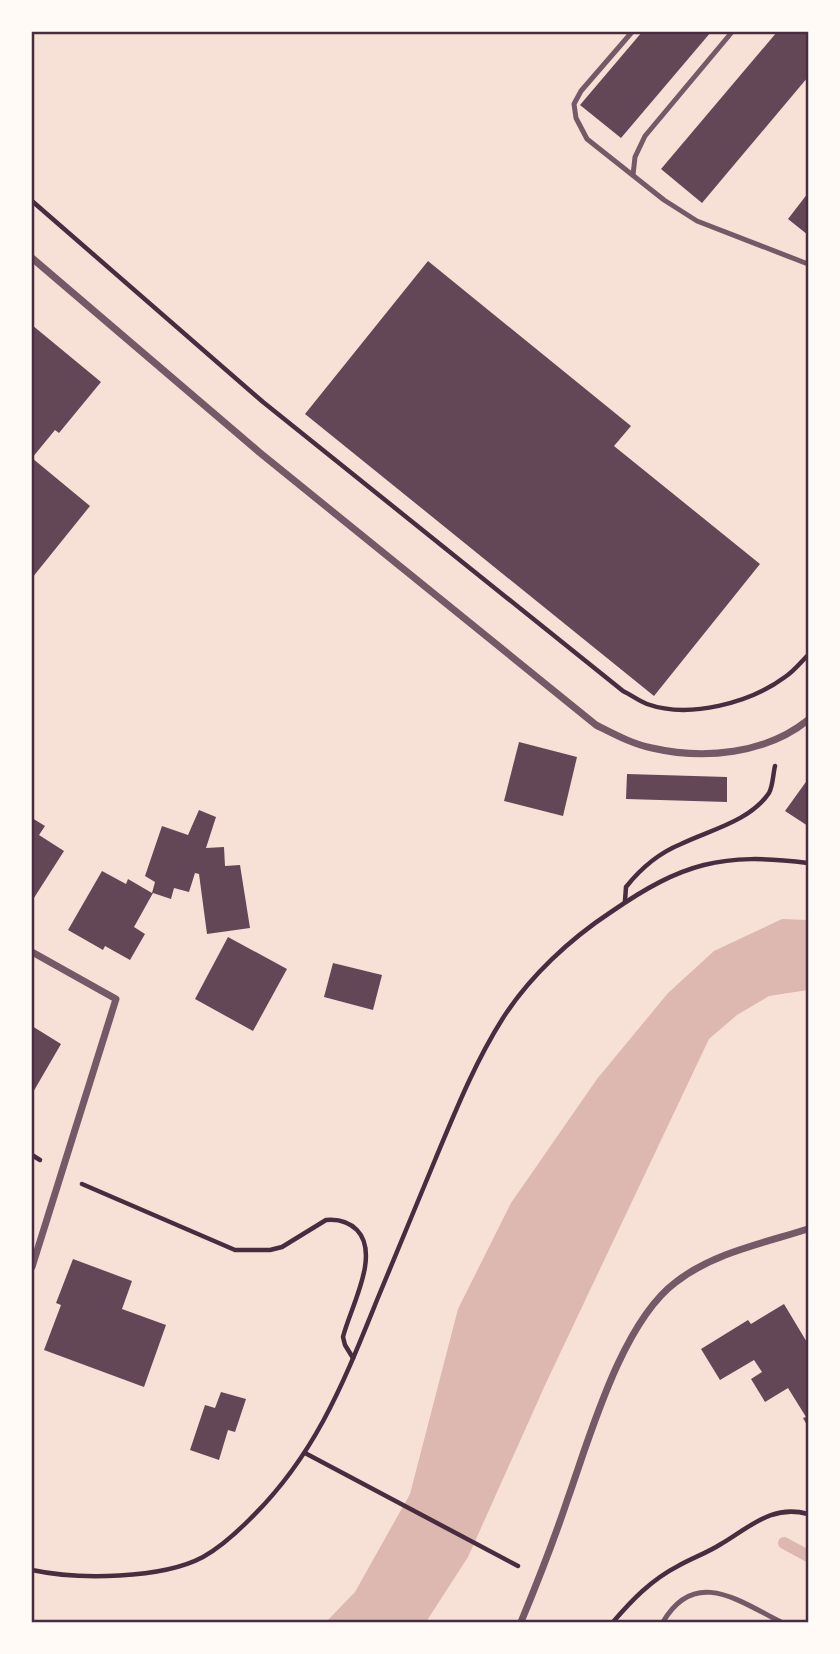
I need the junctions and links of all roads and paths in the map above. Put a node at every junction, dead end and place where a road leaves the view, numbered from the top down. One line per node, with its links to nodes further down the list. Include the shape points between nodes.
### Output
1 (632, 32): 3 (lane, via 574,104 586,139)
2 (732, 32): 3 (lane, via 645,136 635,157)
3 (633, 176): 6 (lane, via 697,221)
4 (32, 201): 7 (path, via 263,402 623,691 647,704 672,708 723,705 788,676)
5 (32, 258): 9 (street, via 259,452 596,725 651,748 678,752 735,751)
6 (808, 264)
7 (808, 654)
8 (808, 720): 9 (street)
9 (780, 738): 11 (path, via 770,791 737,819 656,858 626,887)
10 (808, 863): 11 (path, via 737,859 702,864 675,873)
11 (625, 902): 16 (path, via 582,931 503,1017 464,1091)
12 (32, 952): 15 (street, via 116,999)
13 (79, 1182): 16 (path, via 235,1250 282,1247 326,1220 353,1226 365,1240 367,1252 344,1337)
14 (808, 1229): 21 (street, via 703,1265 674,1283 646,1314 623,1353 594,1421)
15 (32, 1267)
16 (354, 1358): 17 (path)
17 (305, 1453): 19 (path); 20 (path, via 269,1501 228,1540 179,1568 133,1575)
18 (808, 1514): 22 (path, via 780,1511 759,1519 662,1575)
19 (520, 1567)
20 (32, 1570)
21 (522, 1622)
22 (614, 1622)
23 (663, 1622): 24 (lane, via 689,1594 706,1592 726,1594)
24 (781, 1622)

